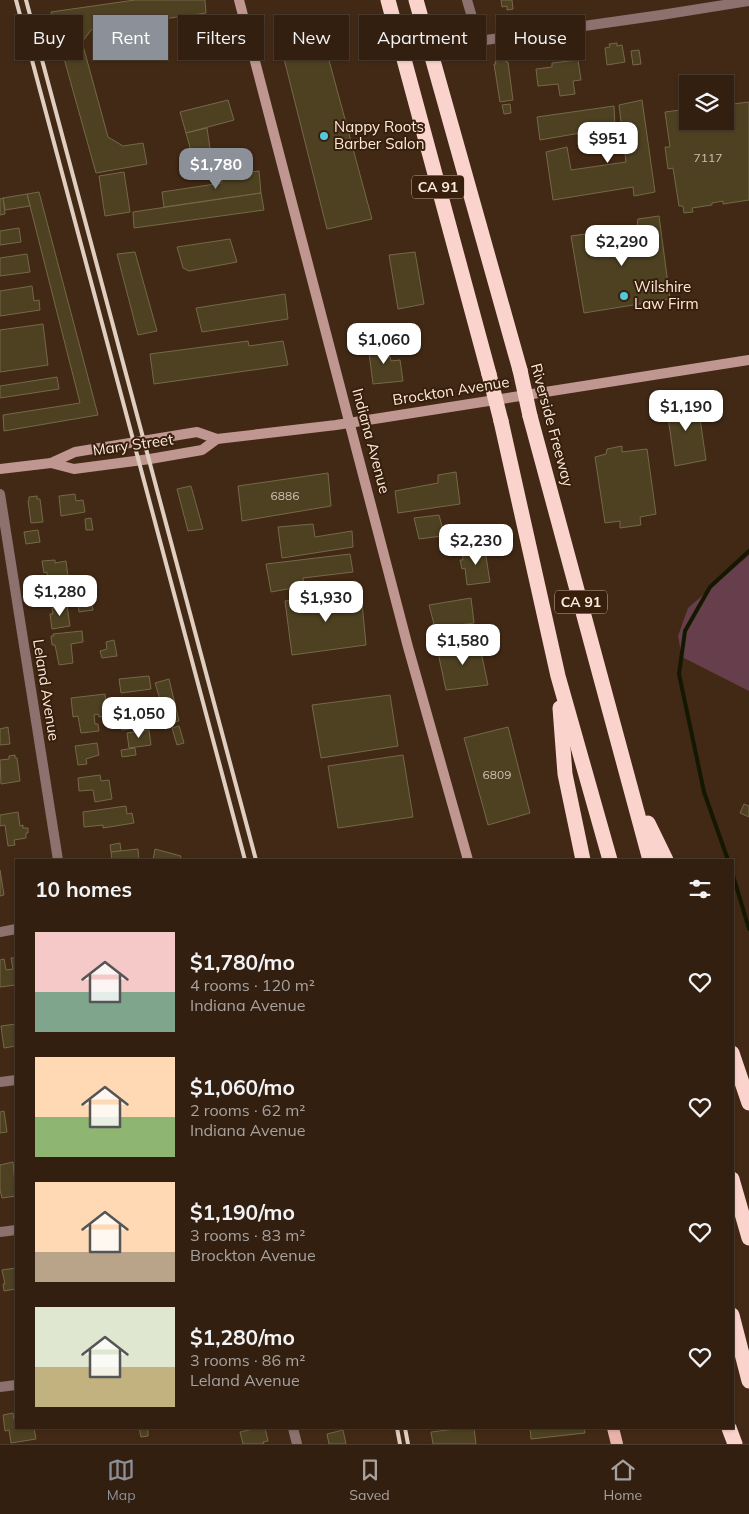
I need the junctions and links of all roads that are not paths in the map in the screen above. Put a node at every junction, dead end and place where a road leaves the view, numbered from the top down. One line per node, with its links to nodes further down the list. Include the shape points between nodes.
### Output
1 (239, 0): 7 (main road, Indiana Avenue)
2 (388, 0): 13 (highway, CA 91, bridge, via 501,421)
3 (416, 0): 14 (highway, Riverside Freeway / CA 91, bridge, via 520,370)
4 (467, 0): 5 (street, via 479,41)
5 (749, 1)
6 (749, 360): 7 (main road, Brockton Avenue)
7 (349, 423): 8 (main road, Brockton Avenue); 16 (main road, Indiana Avenue)
8 (336, 425): 9 (main road, Mary Street)
9 (217, 439): 10 (main road, Mary Street, via 197,432 75,452); 10 (main road, Mary Street, via 202,450 150,459 74,469)
10 (51, 463): 11 (main road, Mary Street)
11 (0, 469)
12 (0, 494): 15 (street, Leland Avenue)
13 (558, 676): 17 (highway, via 565,774); 18 (highway, CA 91)
14 (632, 789): 19 (highway, Riverside Freeway / CA 91); 20 (highway)
15 (58, 859)
16 (468, 859)
17 (582, 859)
18 (610, 859)
19 (650, 859)
20 (666, 859)
21 (15, 930): 22 (street)
22 (0, 932)
23 (734, 1059): 26 (highway)
24 (15, 1080): 25 (street)
25 (0, 1082)
26 (749, 1103)
27 (734, 1186): 30 (highway)
28 (15, 1230): 29 (street)
29 (0, 1232)
30 (749, 1238)
31 (734, 1323): 32 (highway)
32 (749, 1381)
33 (15, 1384): 34 (street)
34 (0, 1387)
35 (293, 1429): 38 (street)
36 (612, 1429): 39 (main road)
37 (729, 1429): 40 (highway)
38 (297, 1444)
39 (617, 1444)
40 (735, 1444)

